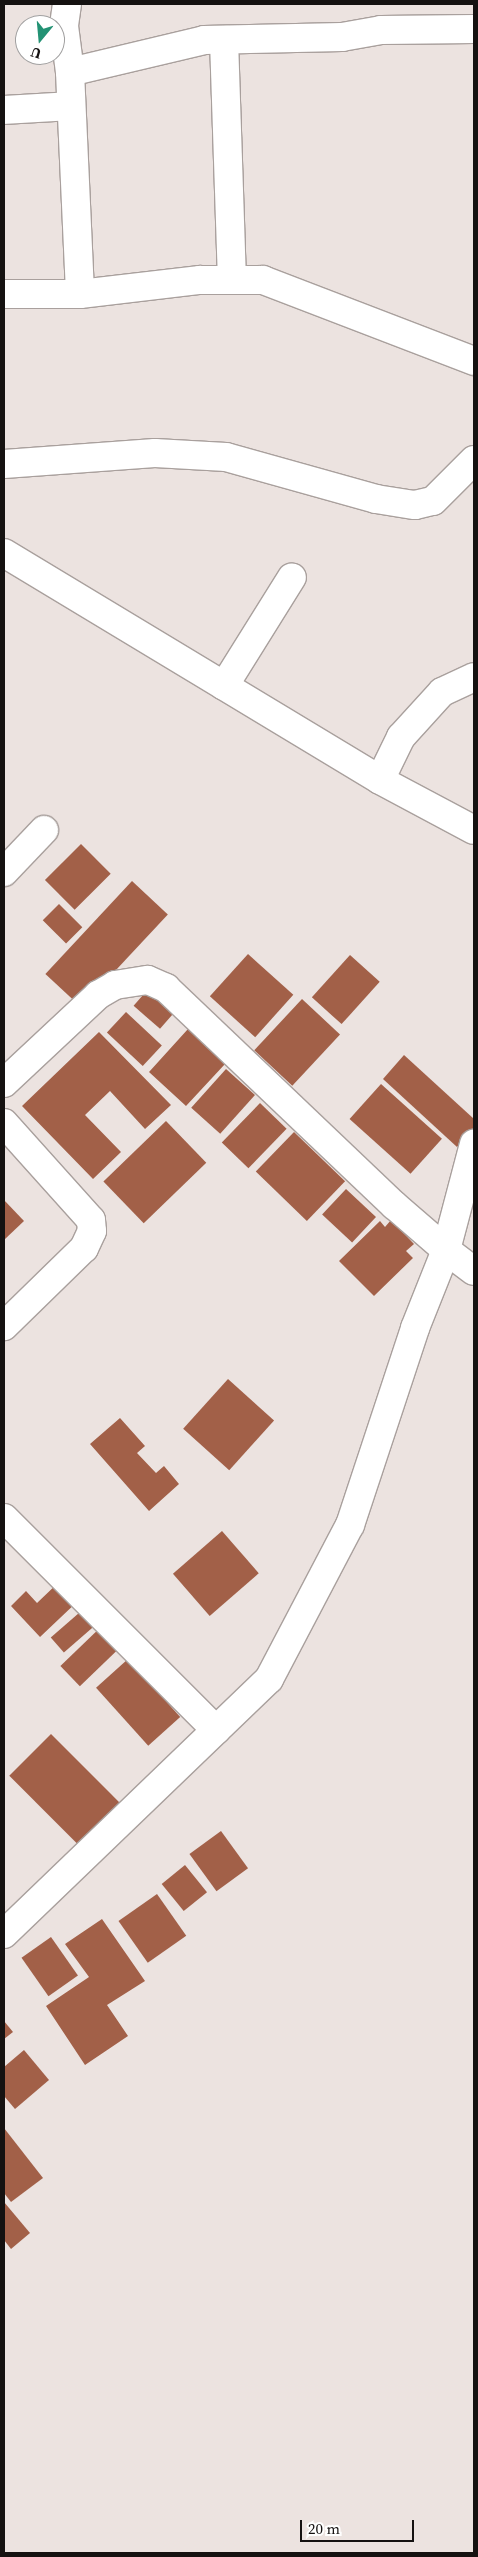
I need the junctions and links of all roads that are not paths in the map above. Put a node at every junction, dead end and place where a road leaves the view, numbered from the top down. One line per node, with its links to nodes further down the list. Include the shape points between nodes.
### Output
1 (67, 4): 4 (street, via 64,26)
2 (474, 30): 3 (street, via 381,30 342,37)
3 (224, 40): 4 (street, via 204,40); 7 (street)
4 (70, 72): 5 (street)
5 (71, 106): 6 (street); 9 (street)
6 (4, 110)
7 (232, 280): 9 (street); 10 (street, via 263,280)
8 (4, 294): 9 (street)
9 (80, 294)
10 (474, 361)
11 (474, 460): 12 (street, via 433,501 415,504 376,499 226,457 155,453)
12 (4, 464)
13 (4, 553): 16 (street)
14 (292, 577): 16 (street)
15 (474, 677): 17 (street, via 442,692 401,737)
16 (224, 686): 17 (street)
17 (380, 780): 19 (street)
18 (44, 830): 20 (street)
19 (474, 830)
20 (4, 872)
21 (4, 1083): 24 (street, via 98,995 115,985 148,980 166,988 394,1205)
22 (4, 1123): 26 (street, via 91,1220 92,1232 84,1248)
23 (474, 1144): 24 (street)
24 (446, 1250): 25 (street); 28 (street, via 415,1328 350,1524 269,1679)
25 (474, 1271)
26 (4, 1326)
27 (4, 1518): 28 (street)
28 (216, 1730): 29 (street)
29 (4, 1934)

